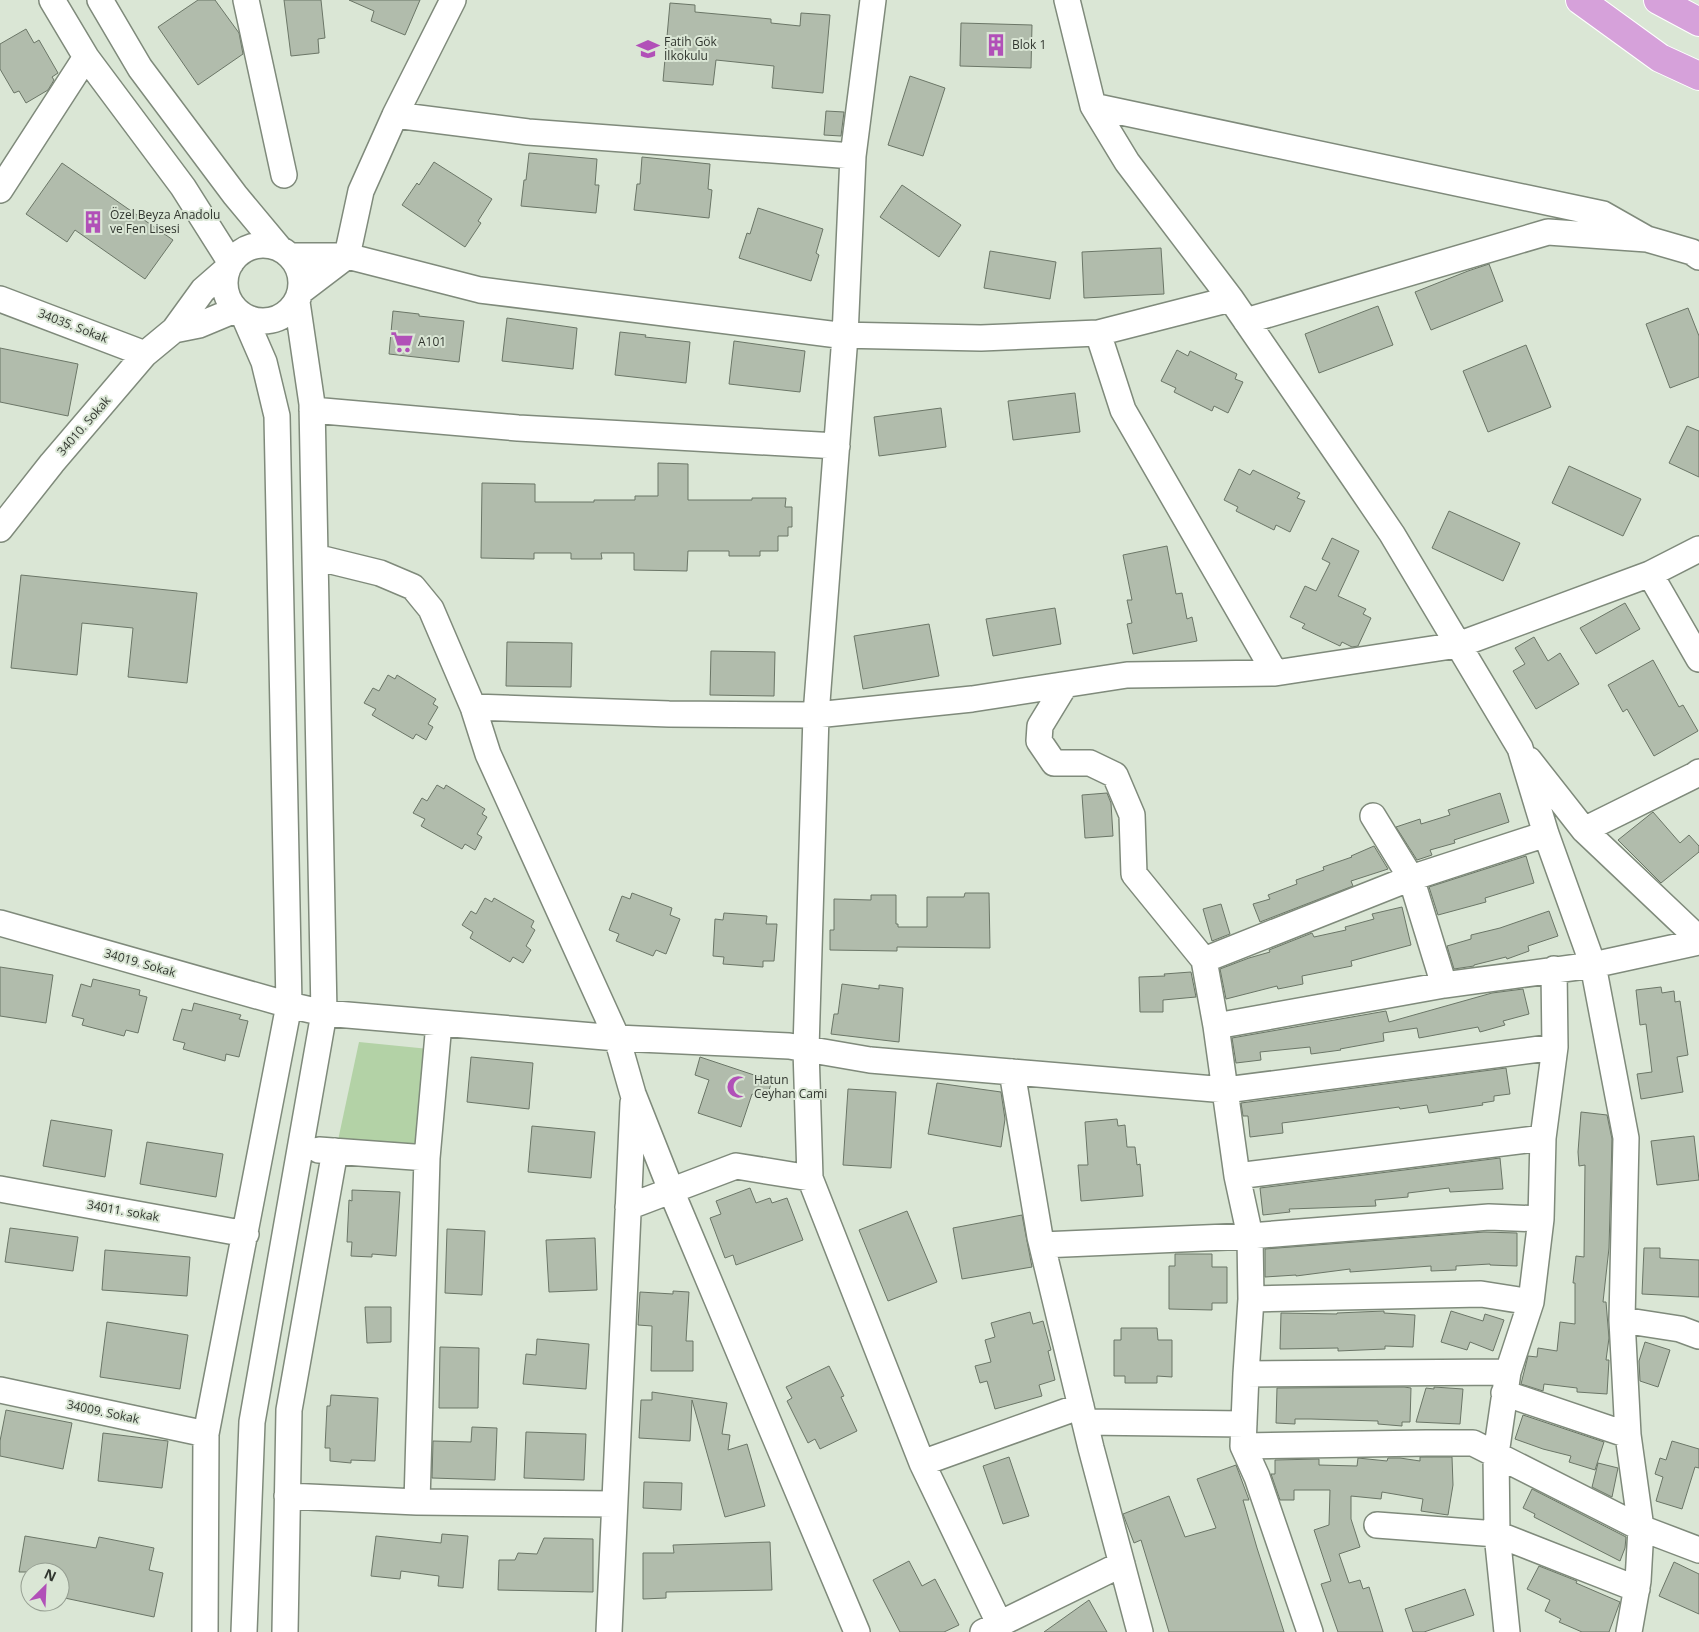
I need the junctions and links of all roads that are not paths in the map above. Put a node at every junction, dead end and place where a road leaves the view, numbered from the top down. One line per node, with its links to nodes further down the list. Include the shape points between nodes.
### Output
1 (52, 0): 10 (street)
2 (100, 0): 18 (street, via 140,68 235,195)
3 (246, 0): 15 (street)
4 (453, 0): 13 (street)
5 (873, 0): 14 (street)
6 (1067, 0): 12 (street)
7 (1580, 0): 11 (main road, via 1660,58)
8 (1658, 0): 9 (main road)
9 (1699, 22)
10 (86, 57): 16 (street); 21 (street, via 184,187)
11 (1699, 76)
12 (1094, 106): 17 (street, via 1603,214); 24 (street, via 1126,162)
13 (395, 115): 14 (street, via 528,132); 19 (street, via 361,191)
14 (853, 156): 29 (street)
15 (284, 175)
16 (0, 190)
17 (1648, 239): 20 (street); 26 (street, via 1548,232)
18 (285, 252): 19 (street); 21 (street, via 268,245 255,246 243,250); 22 (street, via 298,266 302,278)
19 (347, 256): 22 (street); 29 (street, via 480,290)
20 (1699, 257)
21 (229, 266): 25 (street, via 225,290 229,301); 27 (street, 34010. Sokak, via 203,290)
22 (299, 297): 25 (street, via 289,312 267,322 255,321); 31 (street)
23 (0, 299): 30 (street, 34035. Sokak)
24 (1231, 299): 26 (street); 28 (street)
25 (240, 313): 27 (street); 55 (street, via 264,362 277,416)
26 (1246, 321): 37 (street, via 1392,534)
27 (174, 330): 30 (street, 34010. Sokak)
28 (1098, 333): 29 (street, via 981,338); 39 (street, via 1123,410)
29 (845, 336): 32 (street)
30 (146, 354): 33 (street, 34010. Sokak)
31 (312, 410): 32 (street, via 518,428); 35 (street)
32 (837, 446): 42 (street)
33 (0, 529)
34 (1699, 549): 36 (street)
35 (315, 557): 41 (street, via 380,573 413,587 431,608); 56 (street)
36 (1650, 574): 37 (street); 38 (street)
37 (1458, 645): 39 (street); 43 (street)
38 (1699, 659)
39 (1275, 673): 40 (street, via 1127,675)
40 (1065, 685): 42 (street, via 972,699); 51 (street, via 1040,726 1039,741 1054,762 1090,763 1116,775 1132,815 1134,874)
41 (473, 706): 42 (street, via 668,714); 59 (street, via 488,754)
42 (816, 715): 61 (street)
43 (1520, 748): 46 (street); 47 (street)
44 (1699, 772): 46 (street)
45 (1373, 816): 48 (street)
46 (1584, 830): 50 (street)
47 (1546, 834): 48 (street); 52 (street)
48 (1411, 878): 51 (street); 54 (street)
49 (0, 922): 55 (street, 34019. Sokak)
50 (1699, 941): 52 (street)
51 (1204, 960): 58 (street)
52 (1593, 964): 53 (street); 80 (street, via 1626,1138)
53 (1554, 969): 54 (street); 60 (street)
54 (1444, 985): 58 (street)
55 (284, 1004): 56 (street, 34019. Sokak); 75 (street)
56 (324, 1013): 57 (street, 34019. Sokak); 66 (street)
57 (439, 1023): 59 (street, 34019. Sokak); 68 (street)
58 (1216, 1026): 63 (street)
59 (617, 1038): 61 (street, 34019. Sokak); 64 (street)
60 (1555, 1047): 63 (street, 34019. Sokak); 65 (street)
61 (806, 1049): 62 (street, 34019. Sokak, via 870,1060); 70 (street)
62 (1012, 1072): 63 (street, 34019. Sokak); 77 (street)
63 (1226, 1090): 69 (street)
64 (633, 1094): 72 (street); 73 (street)
65 (1543, 1138): 69 (street); 74 (street)
66 (300, 1148): 67 (street); 102 (street, via 252,1422)
67 (335, 1151): 68 (street); 91 (street, via 289,1410)
68 (427, 1158): 92 (street)
69 (1237, 1176): 76 (street)
70 (810, 1178): 72 (street, via 736,1166); 90 (street)
71 (0, 1189): 75 (street, 34011. sokak)
72 (671, 1191): 73 (street); 105 (street)
73 (628, 1207): 93 (street)
74 (1541, 1219): 76 (street, via 1489,1217); 79 (street)
75 (246, 1234): 86 (street)
76 (1250, 1236): 77 (street); 78 (street)
77 (1042, 1245): 85 (street)
78 (1251, 1299): 79 (street, via 1480,1294); 82 (street)
79 (1531, 1302): 83 (street)
80 (1622, 1320): 81 (street); 88 (street)
81 (1693, 1328)
82 (1246, 1374): 83 (street); 87 (street)
83 (1506, 1382): 88 (street); 89 (street)
84 (0, 1390): 86 (street, 34009. Sokak)
85 (1083, 1414): 87 (street); 90 (street); 98 (street)
86 (206, 1434): 101 (street)
87 (1244, 1435): 89 (street, via 1473,1444); 107 (street)
88 (1628, 1435): 95 (street)
89 (1496, 1454): 95 (street); 96 (street)
90 (922, 1463): 100 (street)
91 (287, 1496): 92 (street); 103 (street)
92 (417, 1502): 93 (street)
93 (614, 1504): 104 (street)
94 (1378, 1525): 96 (street)
95 (1641, 1528): 97 (street); 99 (street)
96 (1497, 1534): 99 (street); 108 (street)
97 (1699, 1550)
98 (1122, 1564): 100 (street); 106 (street)
99 (1637, 1589): 109 (street)
100 (991, 1628)
101 (205, 1632)
102 (244, 1632)
103 (285, 1632)
104 (609, 1632)
105 (857, 1632)
106 (1140, 1632)
107 (1310, 1632)
108 (1506, 1632)
109 (1629, 1632)

